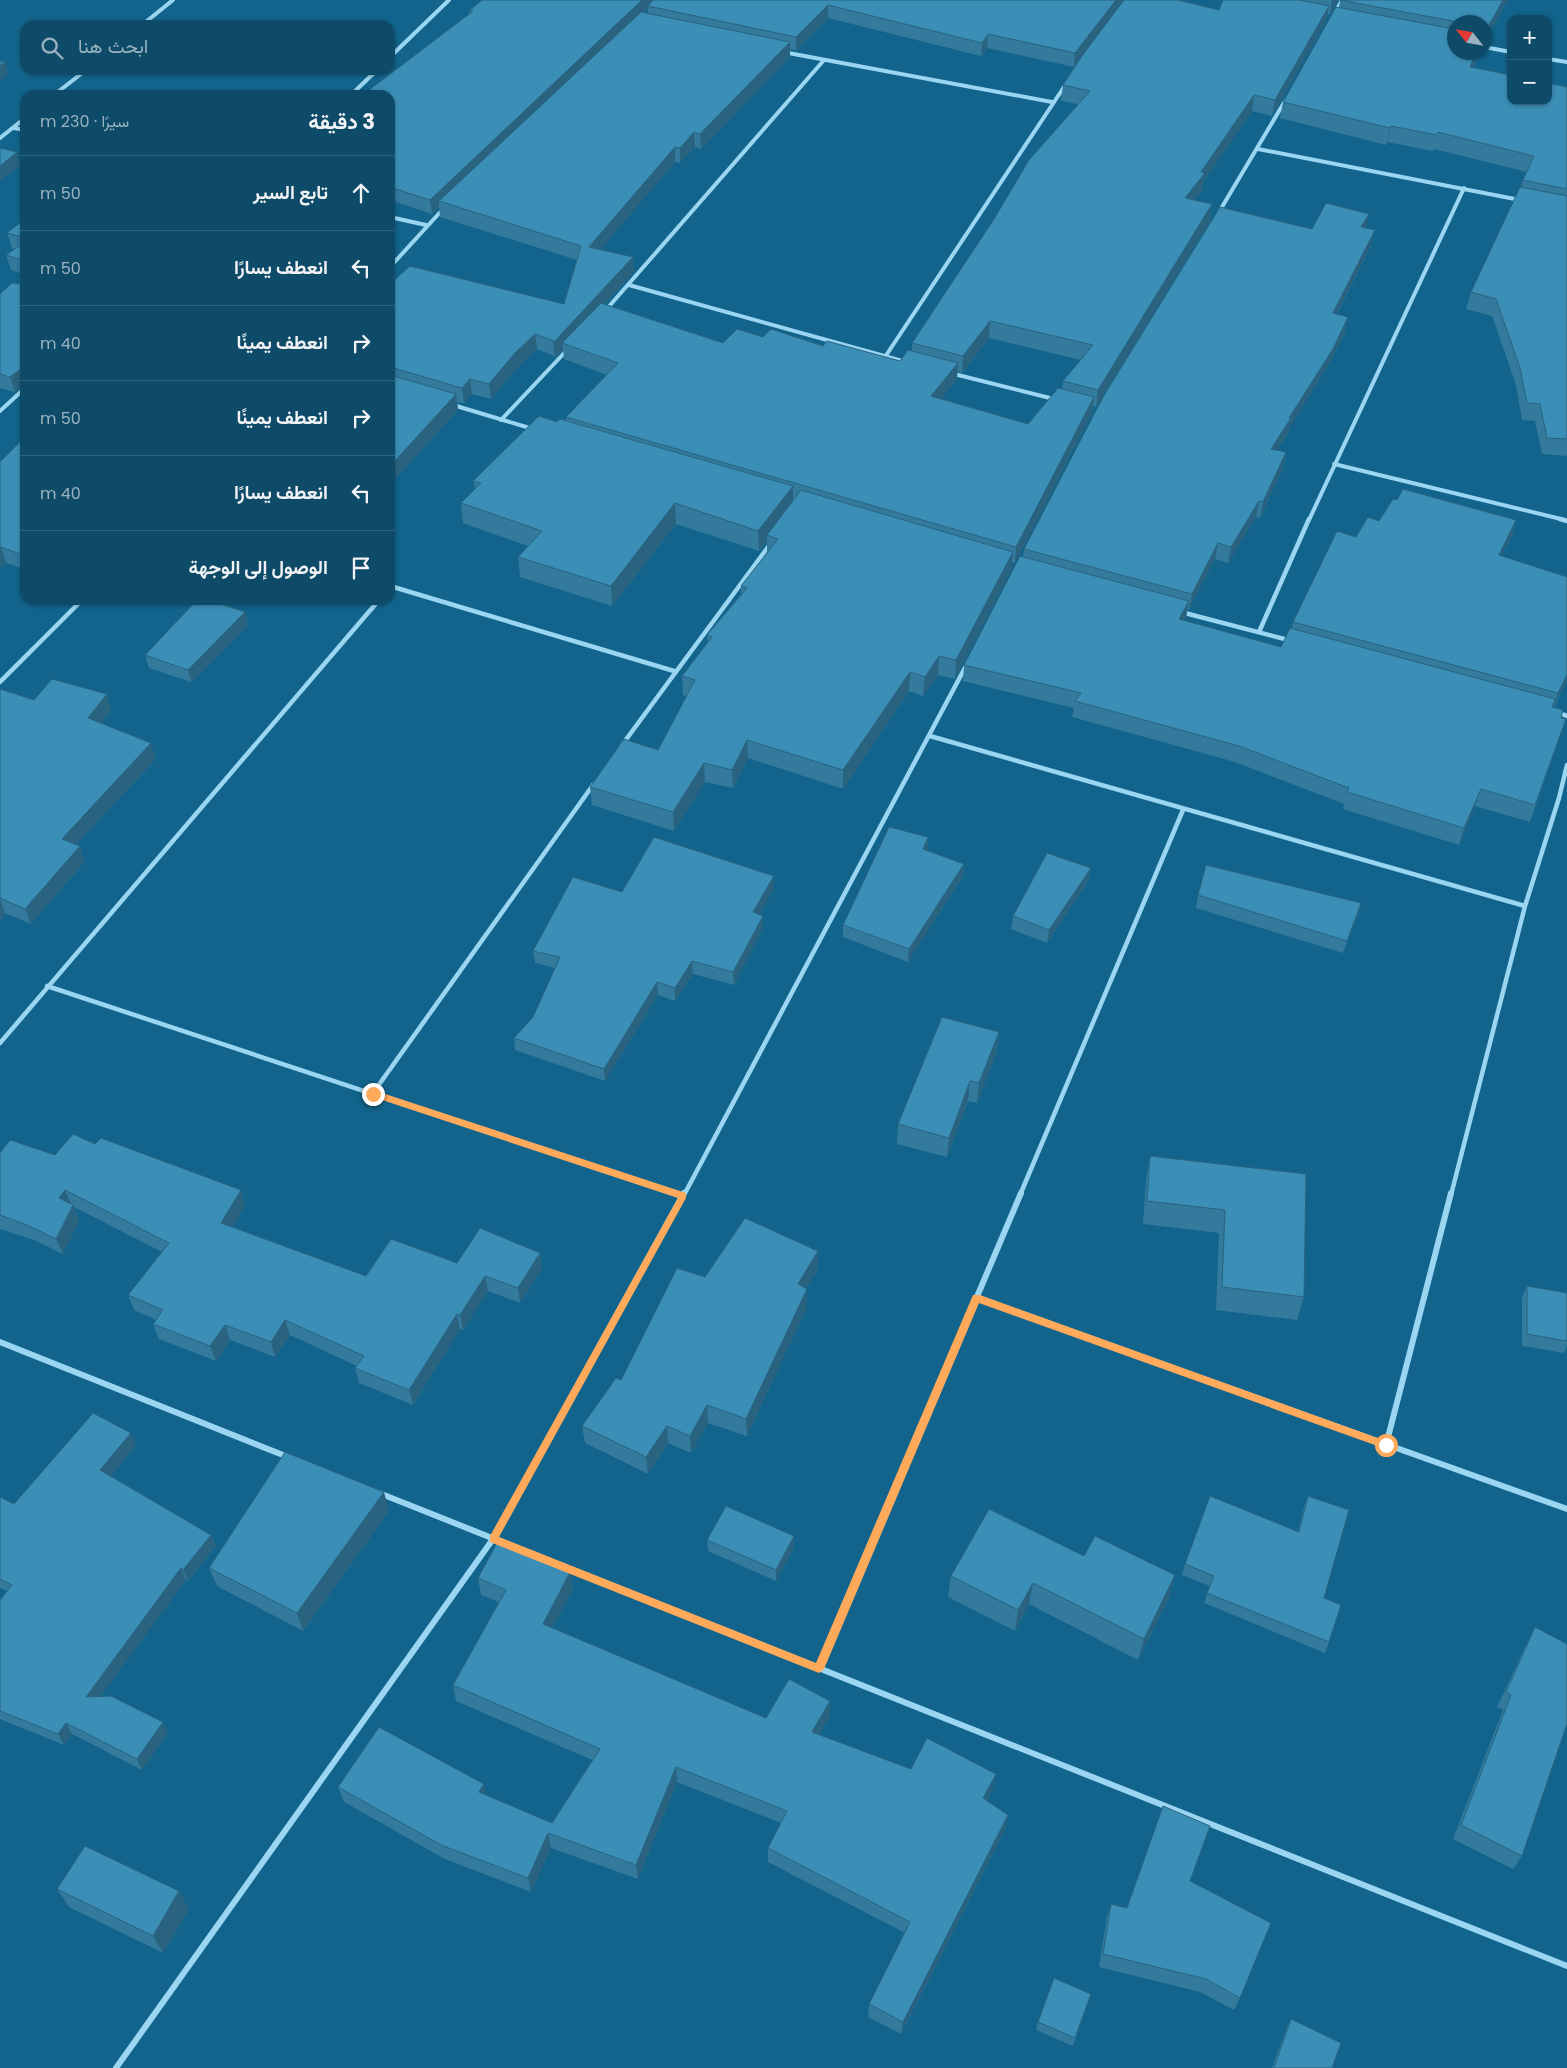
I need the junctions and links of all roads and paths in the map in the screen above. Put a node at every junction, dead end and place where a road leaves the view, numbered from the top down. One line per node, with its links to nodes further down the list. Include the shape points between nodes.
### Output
1 (173, 0): 5 (street)
2 (449, 0): 9 (street)
3 (1342, 0): 4 (street)
4 (1332, 19)
5 (148, 20)
6 (1492, 48): 8 (street)
7 (776, 50): 10 (street)
8 (1507, 51)
9 (395, 52)
10 (824, 60): 19 (street); 32 (street)
11 (1552, 60): 12 (street)
12 (1567, 62)
13 (80, 75): 16 (street)
14 (372, 75): 17 (street)
15 (1070, 79): 19 (street)
16 (60, 90)
17 (356, 90)
18 (1287, 97): 24 (street)
19 (1052, 102): 35 (street)
20 (20, 123): 21 (street)
21 (14, 128): 22 (street); 23 (street)
22 (20, 129)
23 (0, 138)
24 (1258, 149): 25 (street); 28 (street)
25 (1464, 188): 26 (street); 44 (street)
26 (1530, 202)
27 (448, 205): 30 (street)
28 (1217, 216)
29 (395, 218): 30 (street)
30 (426, 225): 31 (street)
31 (395, 261)
32 (629, 285): 33 (street); 35 (street)
33 (602, 313)
34 (576, 342): 42 (street)
35 (885, 357): 36 (street)
36 (913, 364)
37 (940, 371): 39 (street)
38 (20, 393): 41 (street)
39 (1061, 401)
40 (446, 403): 42 (street)
41 (0, 411)
42 (502, 420): 43 (street)
43 (540, 431)
44 (1334, 464): 45 (street); 51 (street)
45 (1567, 521)
46 (775, 537): 54 (street)
47 (395, 588): 54 (street)
48 (77, 605): 55 (street)
49 (375, 605): 64 (street)
50 (1175, 610): 51 (street)
51 (1259, 632): 52 (street)
52 (1298, 643)
53 (971, 657): 58 (street)
54 (674, 671): 59 (street)
55 (0, 682)
56 (1548, 710): 57 (street)
57 (1567, 716)
58 (930, 736): 62 (street); 67 (street)
59 (616, 752)
60 (1567, 765): 63 (street)
61 (599, 777): 66 (street)
62 (1183, 810): 63 (street); 68 (street)
63 (1525, 906): 70 (street)
64 (47, 986): 65 (street); 66 (street)
65 (0, 1043)
66 (373, 1094): 67 (street)
67 (683, 1196): 74 (street)
68 (977, 1298): 70 (street); 75 (street)
69 (0, 1342): 71 (street)
70 (1386, 1445): 73 (street)
71 (292, 1459)
72 (374, 1492): 74 (street)
73 (1567, 1508)
74 (493, 1539): 75 (street); 77 (street)
75 (819, 1669): 76 (street)
76 (1567, 1966)
77 (116, 2068)

